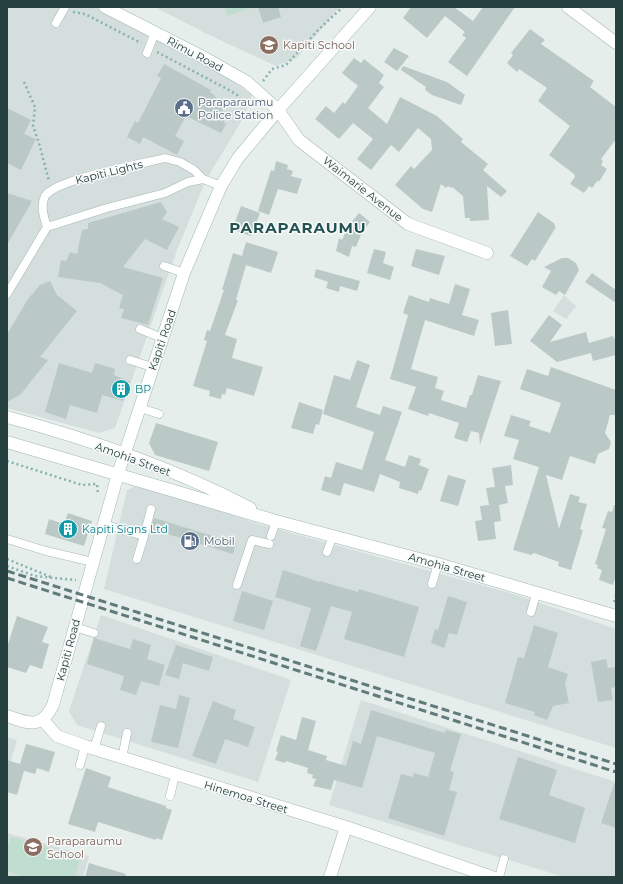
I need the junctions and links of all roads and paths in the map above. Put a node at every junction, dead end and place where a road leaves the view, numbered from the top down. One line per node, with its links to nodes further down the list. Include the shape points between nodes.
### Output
1 (65, 7): 6 (lane)
2 (105, 7): 7 (main road, Rimu Road)
3 (343, 7): 10 (path, via 291,60)
4 (370, 7): 12 (main road, Kapiti Road)
5 (568, 7): 8 (main road)
6 (56, 23)
7 (155, 32): 9 (lane); 12 (main road, Rimu Road, via 247,82)
8 (616, 43)
9 (147, 54)
10 (269, 73)
11 (24, 82): 15 (path, via 34,107 33,126)
12 (278, 110): 14 (main road, Kapiti Road, via 238,158); 17 (main road, Waimarie Avenue, via 299,140 408,224)
13 (203, 179): 14 (lane, Kapiti Lights); 15 (lane, Kapiti Lights, via 180,162 165,158 73,180); 16 (lane, via 188,182 165,193)
14 (221, 186): 19 (main road, Kapiti Road)
15 (53, 189): 16 (lane, via 43,203)
16 (47, 227): 20 (lane)
17 (487, 253)
18 (164, 266): 19 (lane)
19 (184, 273): 22 (main road, Kapiti Road)
20 (7, 294)
21 (140, 329): 22 (lane)
22 (162, 338): 24 (main road, Kapiti Road)
23 (130, 360): 24 (lane)
24 (152, 367): 25 (main road, Kapiti Road)
25 (140, 408): 26 (lane); 29 (main road, Kapiti Road)
26 (159, 414)
27 (7, 417): 29 (main road, Amohia Street)
28 (7, 442): 31 (main road, Amohia Street)
29 (125, 455): 31 (main road, Kapiti Road); 34 (main road, Amohia Street, via 211,488)
30 (7, 461): 32 (path, via 82,485)
31 (118, 474): 34 (main road, Amohia Street); 35 (main road, Kapiti Road)
32 (97, 484)
33 (151, 509): 37 (lane)
34 (276, 522): 36 (main road, Amohia Street); 48 (lane, via 270,540 252,540)
35 (103, 524): 37 (lane); 42 (main road, Kapiti Road)
36 (332, 535): 39 (lane); 43 (main road, Amohia Street)
37 (144, 536): 41 (lane)
38 (7, 539): 42 (lane)
39 (327, 552)
40 (7, 559): 45 (path)
41 (137, 559)
42 (93, 562): 46 (main road, Kapiti Road)
43 (438, 564): 47 (lane); 49 (main road, Amohia Street)
44 (7, 566): 45 (path, via 35,576)
45 (54, 578): 46 (path)
46 (87, 581): 52 (main road, Kapiti Road)
47 (432, 584)
48 (237, 585)
49 (536, 594): 50 (lane); 51 (main road, Amohia Street)
50 (531, 612)
51 (616, 616)
52 (75, 627): 53 (lane); 55 (main road, Kapiti Road, via 53,705)
53 (94, 633)
54 (7, 716): 55 (main road, via 29,723)
55 (43, 720): 58 (main road, Hinemoa Street, via 56,736)
56 (101, 726): 58 (lane)
57 (127, 734): 59 (lane)
58 (90, 747): 59 (main road, Hinemoa Street); 60 (lane)
59 (122, 758): 61 (main road, Hinemoa Street)
60 (80, 765)
61 (175, 775): 62 (lane); 63 (main road, Hinemoa Street)
62 (170, 796)
63 (346, 827): 65 (main road); 66 (main road, Hinemoa Street)
64 (504, 859): 67 (lane)
65 (330, 877)
66 (492, 877)
67 (499, 877)

